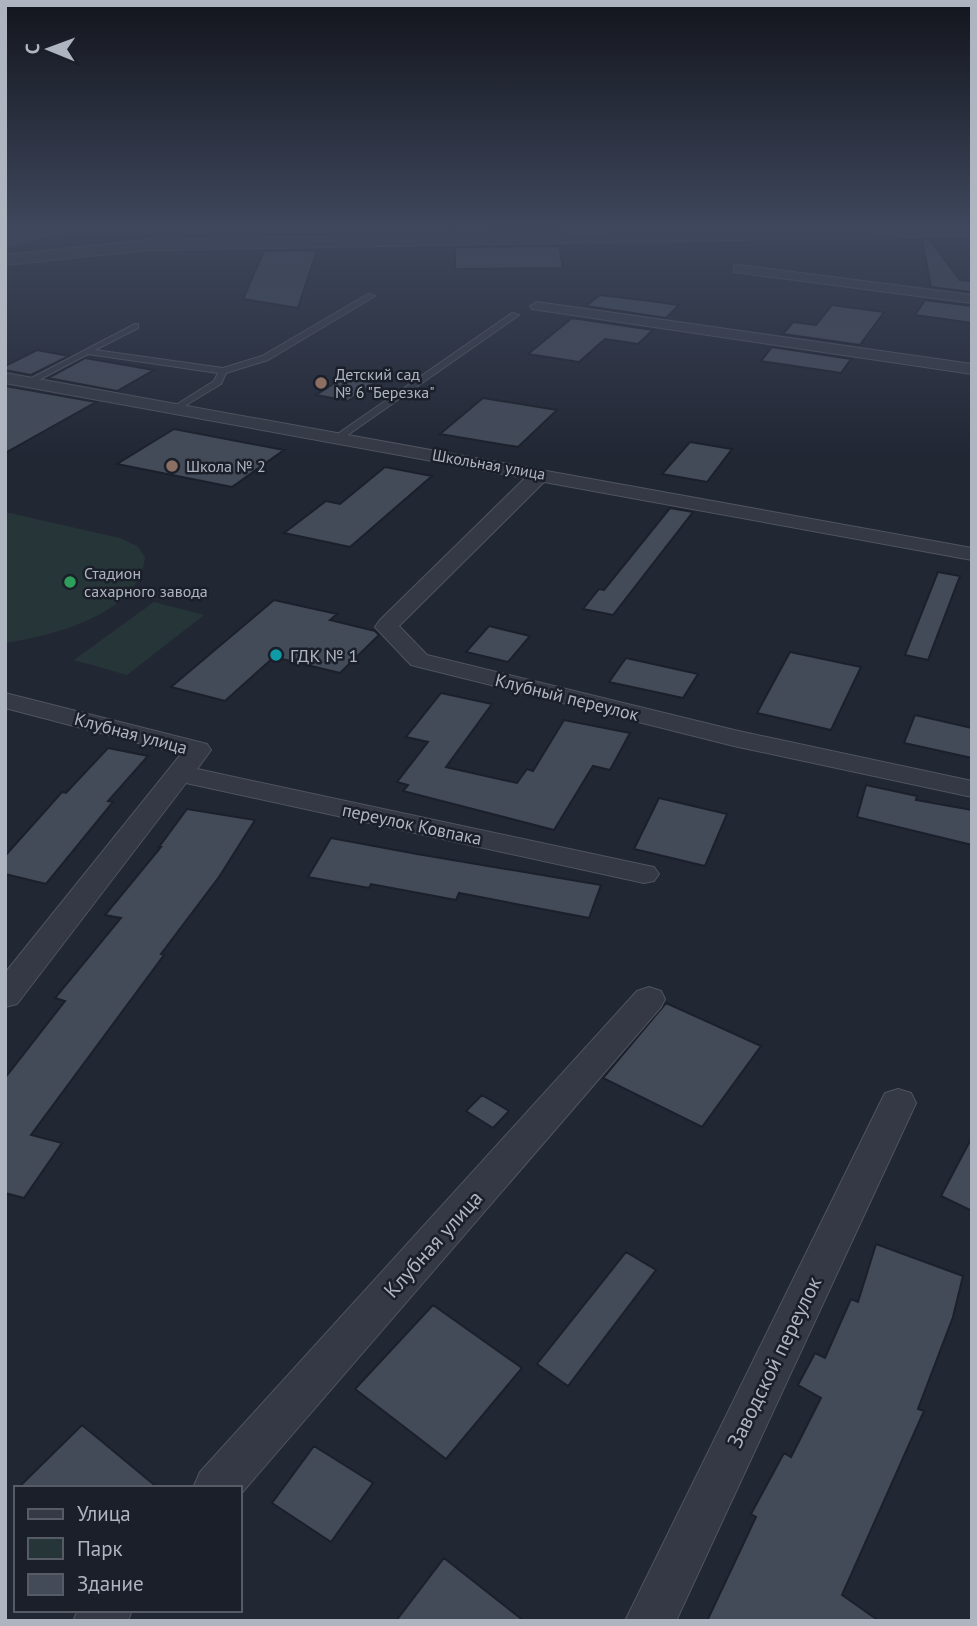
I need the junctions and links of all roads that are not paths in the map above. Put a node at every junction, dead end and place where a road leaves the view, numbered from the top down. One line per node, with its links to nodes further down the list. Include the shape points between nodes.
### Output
1 (358, 304): 7 (lane, via 265,358)
2 (537, 306): 6 (street)
3 (515, 315): 11 (lane)
4 (135, 326): 5 (lane)
5 (88, 351): 7 (lane); 9 (lane)
6 (972, 369)
7 (223, 371): 10 (lane, via 218,382)
8 (5, 378): 9 (street, Школьная улица)
9 (28, 382): 10 (street, Школьная улица)
10 (175, 408): 11 (street, Школьная улица)
11 (339, 437): 12 (street, Школьная улица)
12 (541, 474): 13 (street, Школьная улица); 16 (street, Клубный переулок, via 391,620 387,627 419,660 734,738)
13 (972, 554)
14 (5, 700): 15 (street, Клубная улица, via 198,750)
15 (180, 774): 17 (street, переулок Ковпака); 18 (street, Клубная улица)
16 (972, 789)
17 (644, 874)
18 (5, 996)
19 (649, 999): 21 (street, Клубная улица)
20 (898, 1103): 22 (street, Заводской переулок)
21 (218, 1486)
22 (650, 1621)

